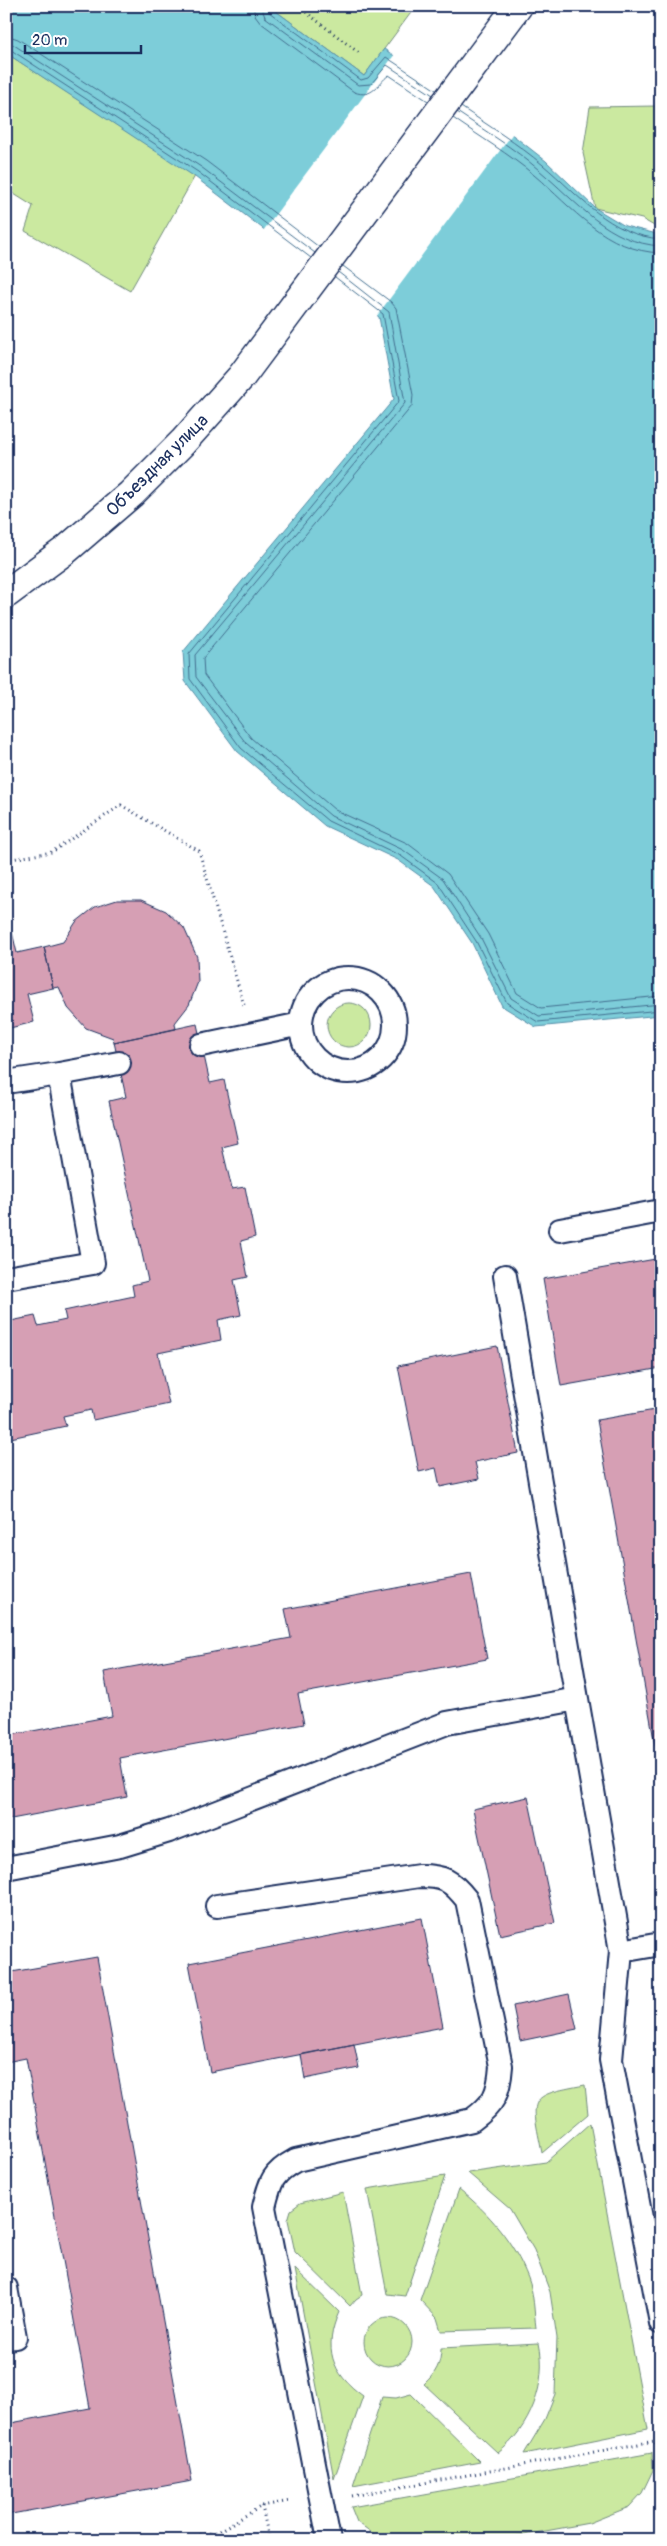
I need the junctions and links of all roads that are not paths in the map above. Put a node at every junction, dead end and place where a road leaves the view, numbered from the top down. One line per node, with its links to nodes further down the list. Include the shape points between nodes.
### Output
1 (518, 6): 2 (main road, Объездная улица, via 235,384 131,494 67,549)
2 (6, 594)
3 (301, 1024): 3 (lane, via 307,1002 319,988 335,980 354,978 371,984 383,994 393,1012 395,1031 389,1048 378,1060 361,1070 342,1071 326,1066 312,1054); 4 (lane)
4 (202, 1045)
5 (119, 1063): 6 (lane)
6 (59, 1074): 7 (lane); 11 (lane, via 92,1263)
7 (6, 1082)
8 (661, 1211): 9 (lane)
9 (560, 1230)
10 (505, 1276): 12 (lane)
11 (6, 1278)
12 (577, 1699): 13 (lane, via 447,1723 169,1832 120,1846); 16 (lane)
13 (6, 1868)
14 (217, 1906): 20 (lane, via 419,1876 438,1876 455,1884 468,1900 501,2066 500,2087 490,2107 472,2120 296,2160 279,2169 270,2184 264,2207)
15 (661, 1944): 16 (lane)
16 (621, 1951): 18 (lane, via 611,2060)
17 (6, 2288): 19 (lane, via 15,2336)
18 (661, 2323)
19 (6, 2338)
20 (329, 2540)

